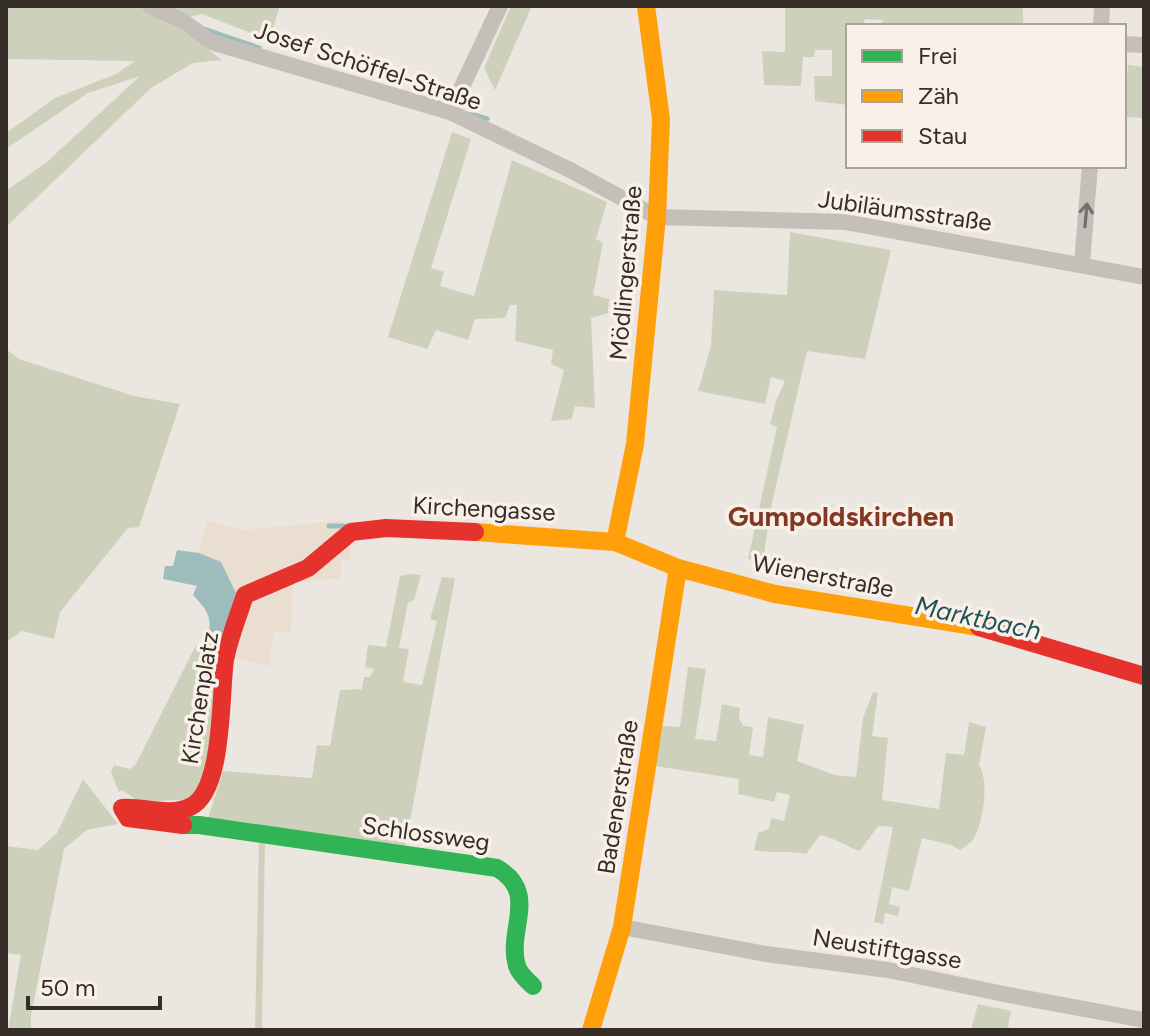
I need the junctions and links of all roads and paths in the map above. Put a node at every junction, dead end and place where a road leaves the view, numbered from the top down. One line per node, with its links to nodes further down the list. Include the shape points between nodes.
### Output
1 (150, 6): 4 (street, Josef Schöffel-Straße)
2 (500, 6): 5 (street)
3 (646, 6): 7 (street, Mödlingerstraße, via 661,119)
4 (183, 14): 5 (street, Josef Schöffel-Straße, via 211,42)
5 (450, 112): 7 (street, Josef Schöffel-Straße)
6 (1090, 168): 8 (street, one-way to 6)
7 (657, 217): 8 (street, Jubiläumsstraße, via 845,222); 11 (street, Mödlingerstraße, via 635,444)
8 (1082, 263): 9 (street, Jubiläumsstraße)
9 (1144, 277)
10 (351, 532): 11 (street, Kirchengasse, via 415,529); 14 (street, Kirchenplatz, via 308,568 245,595 226,657 210,786 197,805 171,813)
11 (615, 542): 12 (street, Kirchengasse)
12 (678, 568): 13 (street, Wienerstraße, via 775,594 992,629); 15 (street, Badenerstraße)
13 (1144, 676)
14 (122, 808): 16 (street, Schlossweg, via 128,818 508,872 519,887 517,966)
15 (622, 927): 17 (street, Neustiftgasse); 18 (street, Badenerstraße)
16 (533, 986)
17 (1144, 1017)
18 (591, 1030)

